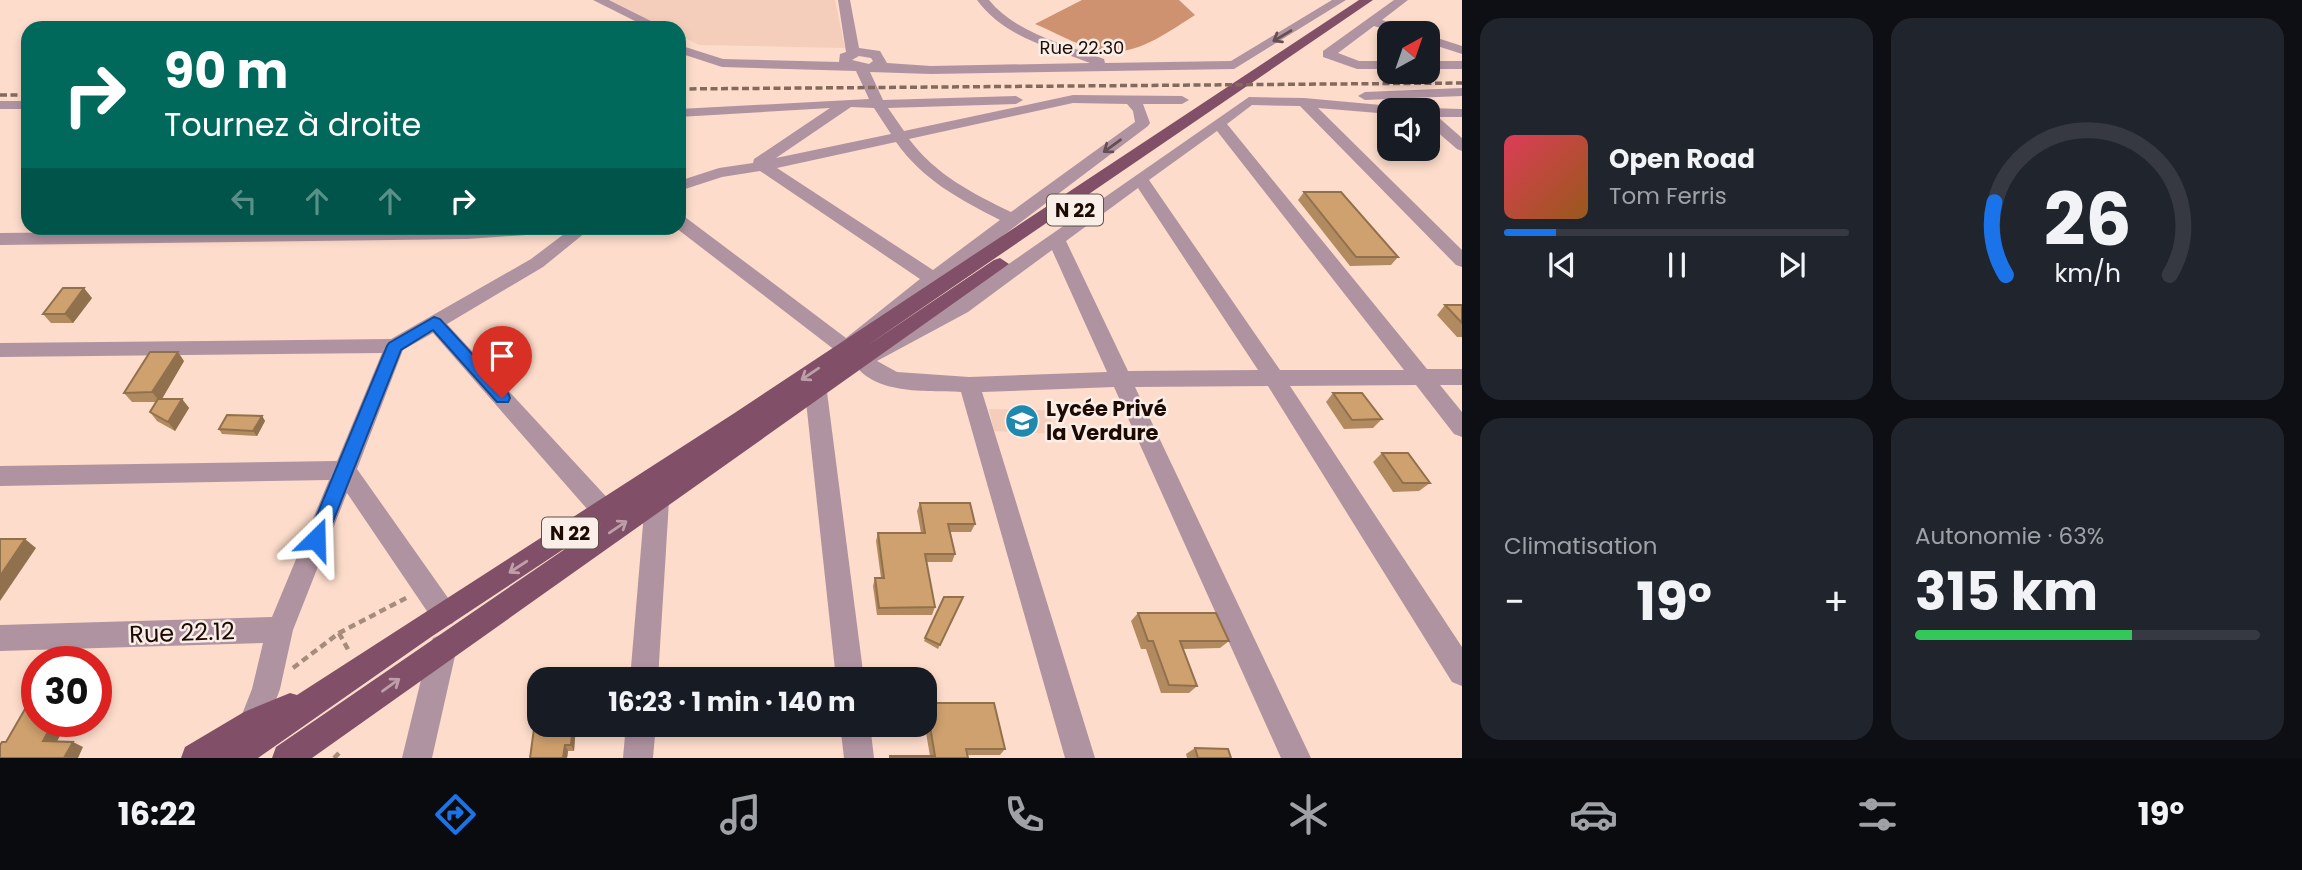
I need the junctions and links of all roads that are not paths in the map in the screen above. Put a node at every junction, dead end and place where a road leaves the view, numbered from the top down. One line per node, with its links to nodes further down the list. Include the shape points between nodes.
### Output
1 (844, 0): 16 (street, via 847,29)
2 (983, 0): 21 (street, via 997,17 1021,32)
3 (1367, 0): 32 (main road, N 22, via 1264,66)
4 (1381, 0): 32 (main road, N 22)
5 (1402, 0): 10 (street)
6 (1336, 1): 21 (street, Rue 22.30, one-way to 21, via 1234,65)
7 (595, 3): 8 (street); 9 (street)
8 (625, 21)
9 (641, 21)
10 (1371, 22): 11 (street); 18 (street, via 1328,54 1357,65)
11 (1377, 24)
12 (686, 41): 16 (street, via 730,53)
13 (1440, 43): 14 (street)
14 (1462, 50)
15 (686, 51): 16 (street, via 722,63)
16 (863, 57): 17 (street); 17 (street); 22 (street, via 931,70); 29 (street)
17 (905, 60): 22 (street)
18 (1377, 65)
19 (1440, 65): 20 (street)
20 (1462, 65)
21 (1112, 67): 22 (street, Rue 22.30)
22 (954, 68)
23 (1462, 92): 27 (street)
24 (1130, 98): 25 (street); 26 (street); 43 (street, one-way to 43, via 1143,123)
25 (1073, 99): 29 (street); 38 (street)
26 (1182, 100)
27 (1304, 102): 32 (street); 33 (street); 49 (street)
28 (848, 103): 29 (street); 34 (street); 40 (street)
29 (878, 104): 38 (street)
30 (0, 105): 31 (street)
31 (21, 105)
32 (1227, 106): 41 (street); 54 (main road, N 22); 55 (street)
33 (1377, 108)
34 (686, 113)
35 (1462, 113): 36 (street)
36 (1440, 114)
37 (1440, 125): 39 (street)
38 (899, 135): 40 (street); 43 (street, via 930,172)
39 (1462, 146)
40 (758, 166): 42 (street); 50 (street)
41 (1140, 179): 48 (street); 57 (street)
42 (686, 184)
43 (1011, 219): 50 (street)
44 (686, 226): 54 (street)
45 (374, 235): 47 (street)
46 (573, 235): 51 (street, via 537,263)
47 (0, 239)
48 (1056, 239): 54 (street, via 961,307); 58 (street)
49 (1462, 261)
50 (934, 279): 54 (street, via 896,306)
51 (434, 322): 52 (street); 65 (street)
52 (395, 346): 53 (street); 62 (street)
53 (0, 351)
54 (855, 355): 59 (street, via 894,380); 60 (main road, N 22); 65 (main road, N 22, one-way to 65)
55 (1422, 377): 56 (street); 57 (street); 61 (street)
56 (1462, 377)
57 (1274, 378): 58 (street); 72 (street)
58 (1119, 379): 59 (street); 86 (street)
59 (969, 385): 85 (street)
60 (816, 392): 64 (main road, N 22); 71 (street)
61 (1462, 428)
62 (344, 470): 63 (street); 66 (street); 67 (street)
63 (0, 476)
64 (657, 500): 69 (main road, N 22, one-way to 64); 70 (street)
65 (604, 511): 66 (main road, N 22, one-way to 66)
66 (444, 614): 73 (main road, N 22)
67 (280, 630): 68 (street, Rue 22.12); 74 (street)
68 (0, 638)
69 (443, 647): 75 (main road, N 22, one-way to 69); 82 (street)
70 (645, 667)
71 (849, 667)
72 (1462, 671)
73 (317, 696): 74 (main road); 79 (main road, N 22)
74 (254, 722): 78 (main road)
75 (335, 725): 80 (main road, N 22); 81 (main road)
76 (640, 737): 83 (street)
77 (857, 737): 84 (street)
78 (196, 758)
79 (233, 758)
80 (288, 758)
81 (303, 758)
82 (416, 758)
83 (638, 758)
84 (859, 758)
85 (1080, 758)
86 (1296, 758)

